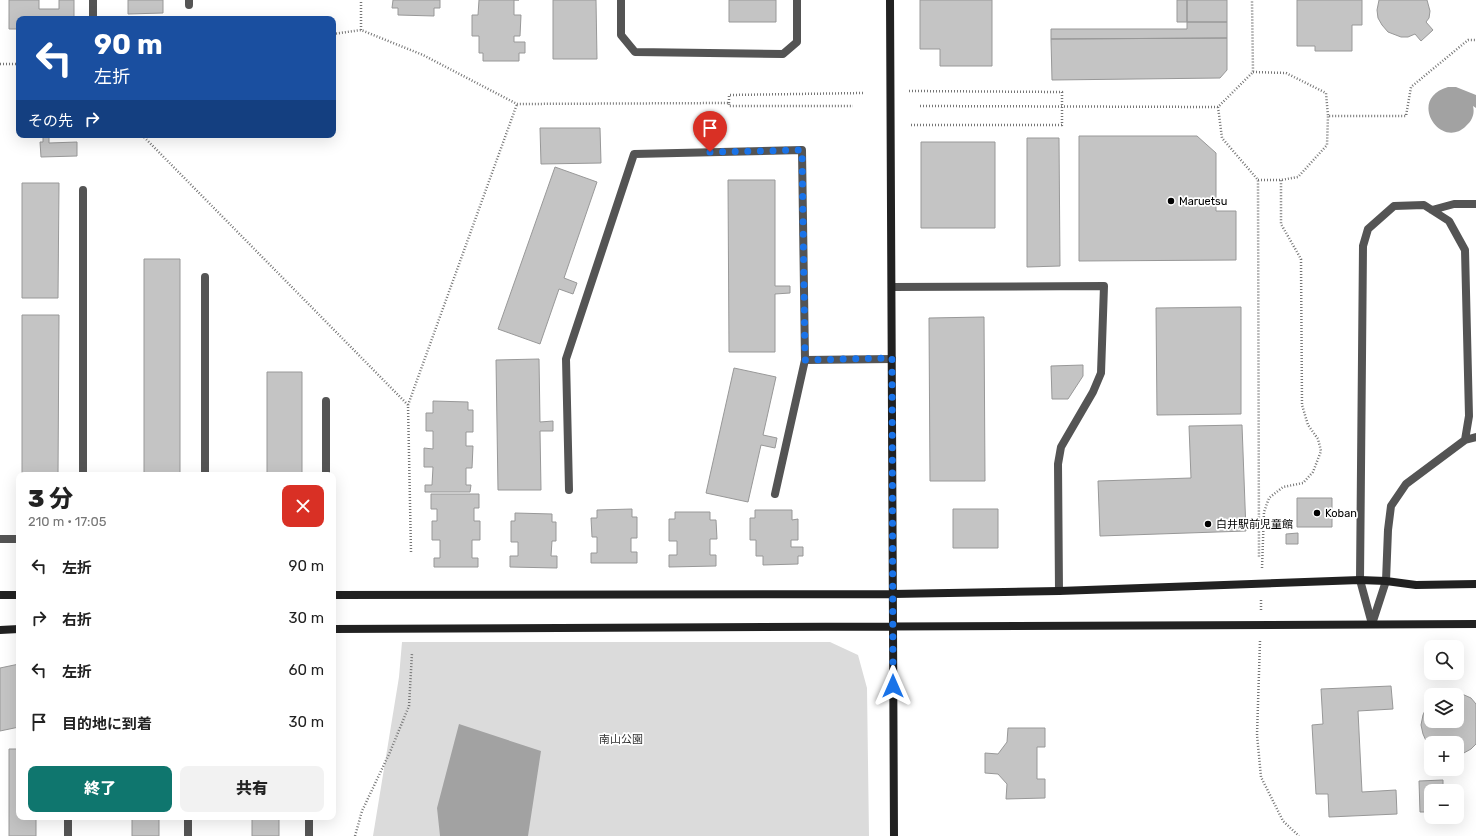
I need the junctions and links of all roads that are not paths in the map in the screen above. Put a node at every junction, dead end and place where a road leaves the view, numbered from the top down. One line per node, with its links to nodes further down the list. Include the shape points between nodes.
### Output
1 (93, 0): 5 (street)
2 (621, 0): 3 (street, via 620,35 635,52 783,54 797,42)
3 (797, 0)
4 (890, 0): 10 (street)
5 (93, 16)
6 (83, 190): 16 (street)
7 (1476, 204): 8 (street, via 1454,204)
8 (1432, 210): 15 (street, via 1449,221 1465,250 1469,416); 23 (street, via 1424,204 1394,206 1368,229 1363,246)
9 (205, 277): 17 (street)
10 (892, 287): 11 (street); 26 (street, via 1104,286 1101,373 1062,447 1058,464)
11 (892, 358): 12 (street); 27 (street)
12 (805, 360): 19 (street, via 802,150 634,154 566,359); 20 (street)
13 (326, 401): 18 (street)
14 (1476, 437): 15 (street)
15 (1465, 440): 24 (street, via 1406,484 1391,506)
16 (84, 472)
17 (205, 472)
18 (326, 472)
19 (569, 490)
20 (775, 494)
21 (0, 539): 22 (street)
22 (16, 539)
23 (1360, 580): 24 (street); 26 (street); 31 (street)
24 (1386, 581): 25 (street, via 1416,585); 31 (street)
25 (1476, 584)
26 (1059, 591): 27 (street)
27 (893, 594): 30 (street); 33 (street)
28 (0, 595): 29 (street)
29 (16, 595)
30 (336, 595)
31 (1372, 624): 32 (street); 33 (street)
32 (1476, 624)
33 (893, 626): 34 (street); 43 (street)
34 (336, 628)
35 (16, 629): 36 (street)
36 (0, 630)
37 (68, 820): 40 (street)
38 (188, 820): 41 (street)
39 (309, 820): 42 (street)
40 (68, 836)
41 (188, 836)
42 (309, 836)
43 (894, 836)

